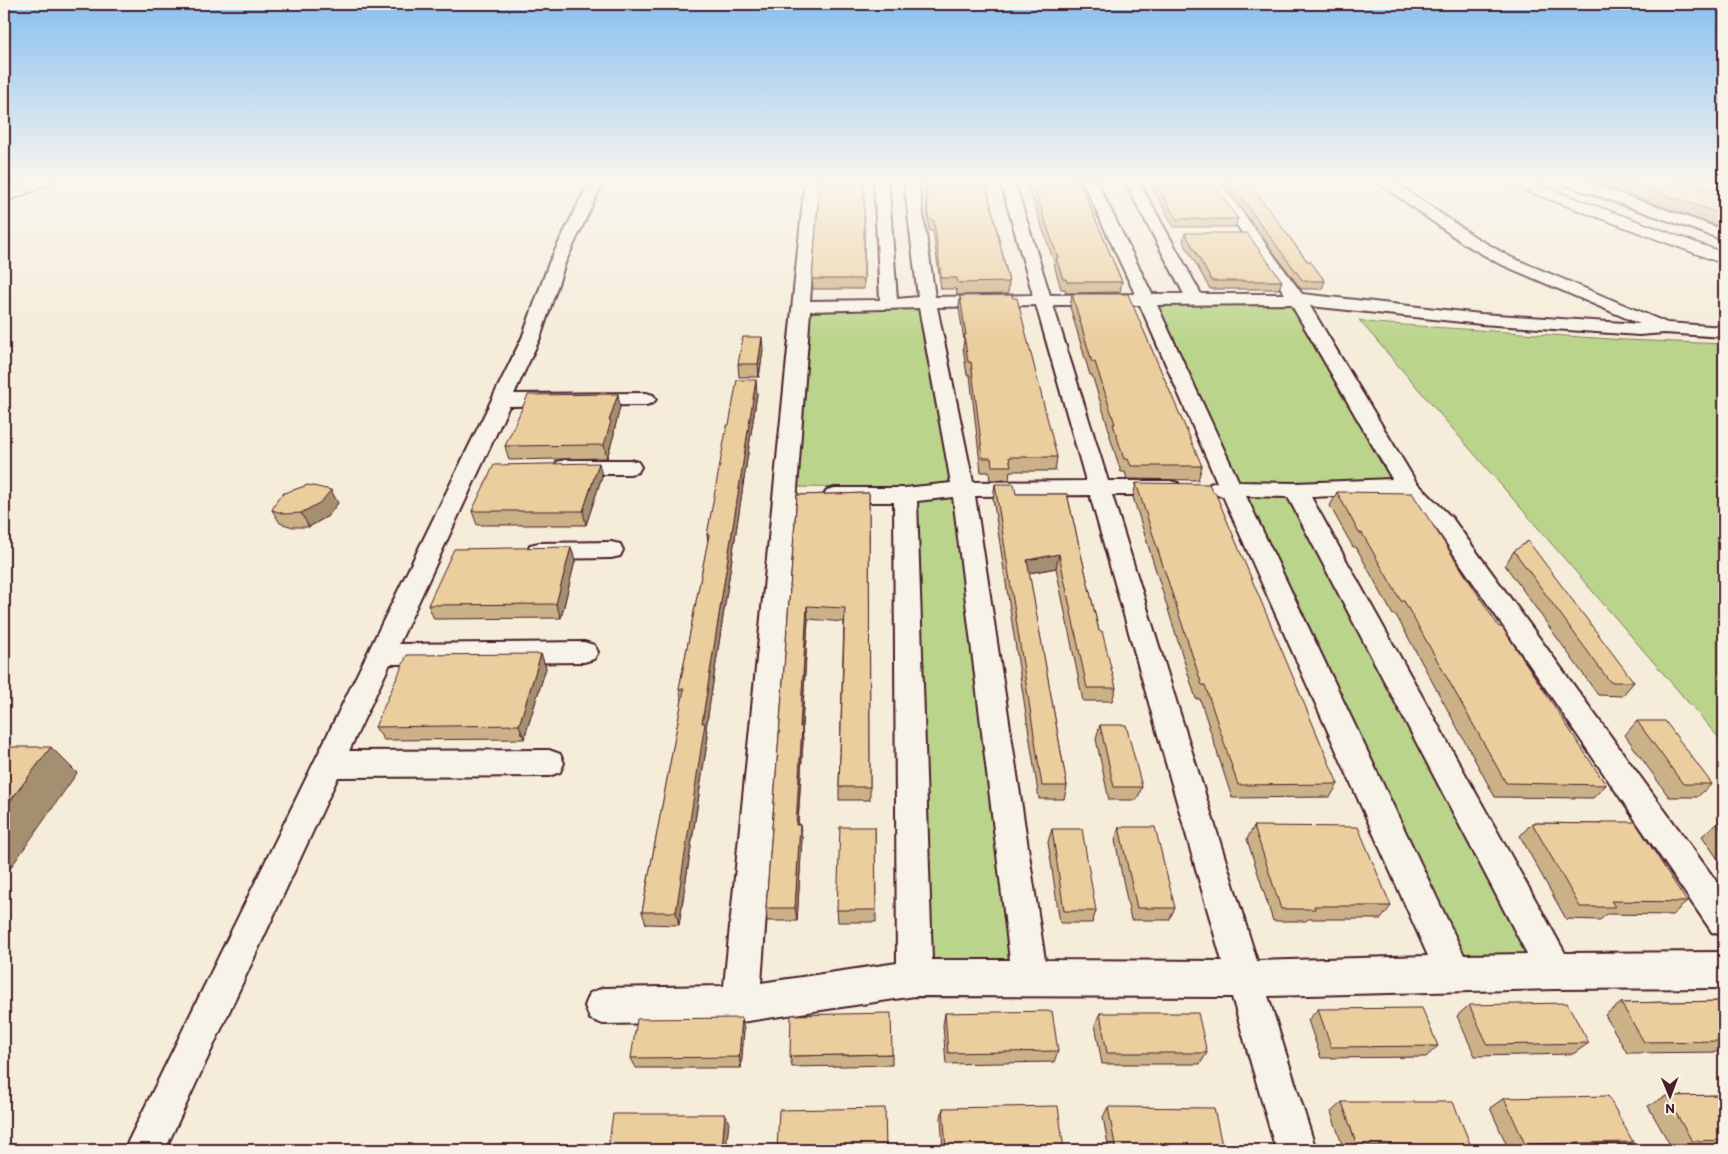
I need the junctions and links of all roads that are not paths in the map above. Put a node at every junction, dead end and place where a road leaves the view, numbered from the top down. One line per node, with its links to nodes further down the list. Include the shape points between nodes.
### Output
1 (571, 234): 22 (street, via 557,263 531,338)
2 (807, 234): 17 (street)
3 (884, 234): 18 (street)
4 (918, 234): 16 (street)
5 (1023, 234): 15 (street)
6 (1115, 234): 12 (street)
7 (1168, 234): 13 (street)
8 (1242, 234): 14 (street)
9 (1461, 234): 19 (street, via 1504,260)
10 (1656, 234): 11 (street)
11 (1724, 259)
12 (1146, 299): 13 (street); 15 (street); 28 (street)
13 (1195, 299): 14 (street)
14 (1297, 299): 19 (street, via 1482,319 1639,330); 25 (street)
15 (1043, 300): 16 (street); 26 (street)
16 (927, 302): 18 (street); 27 (street)
17 (801, 306): 18 (street); 31 (street)
18 (889, 306)
19 (1664, 328): 20 (street)
20 (1724, 332)
21 (646, 399): 22 (street)
22 (501, 400): 34 (street, via 478,468)
23 (630, 466): 24 (street)
24 (544, 468)
25 (1408, 486): 29 (street); 40 (street, via 1444,523)
26 (1100, 488): 27 (street); 28 (street); 46 (street)
27 (964, 489): 30 (street); 45 (street)
28 (1231, 489): 29 (street); 43 (street)
29 (1296, 490): 42 (street)
30 (905, 495): 31 (street); 44 (street)
31 (800, 496): 47 (street)
32 (612, 550): 33 (street)
33 (515, 551)
34 (429, 552): 35 (street); 37 (street)
35 (458, 552)
36 (584, 652): 37 (street)
37 (380, 654): 39 (street)
38 (549, 763): 39 (street)
39 (328, 764): 49 (street)
40 (1724, 920)
41 (1724, 970): 42 (street)
42 (1555, 972): 43 (street)
43 (1454, 973): 46 (street)
44 (915, 978): 45 (street); 47 (street)
45 (1030, 978): 46 (street)
46 (1245, 979): 50 (street)
47 (741, 1004): 48 (street)
48 (603, 1006)
49 (144, 1150)
50 (1296, 1150)

